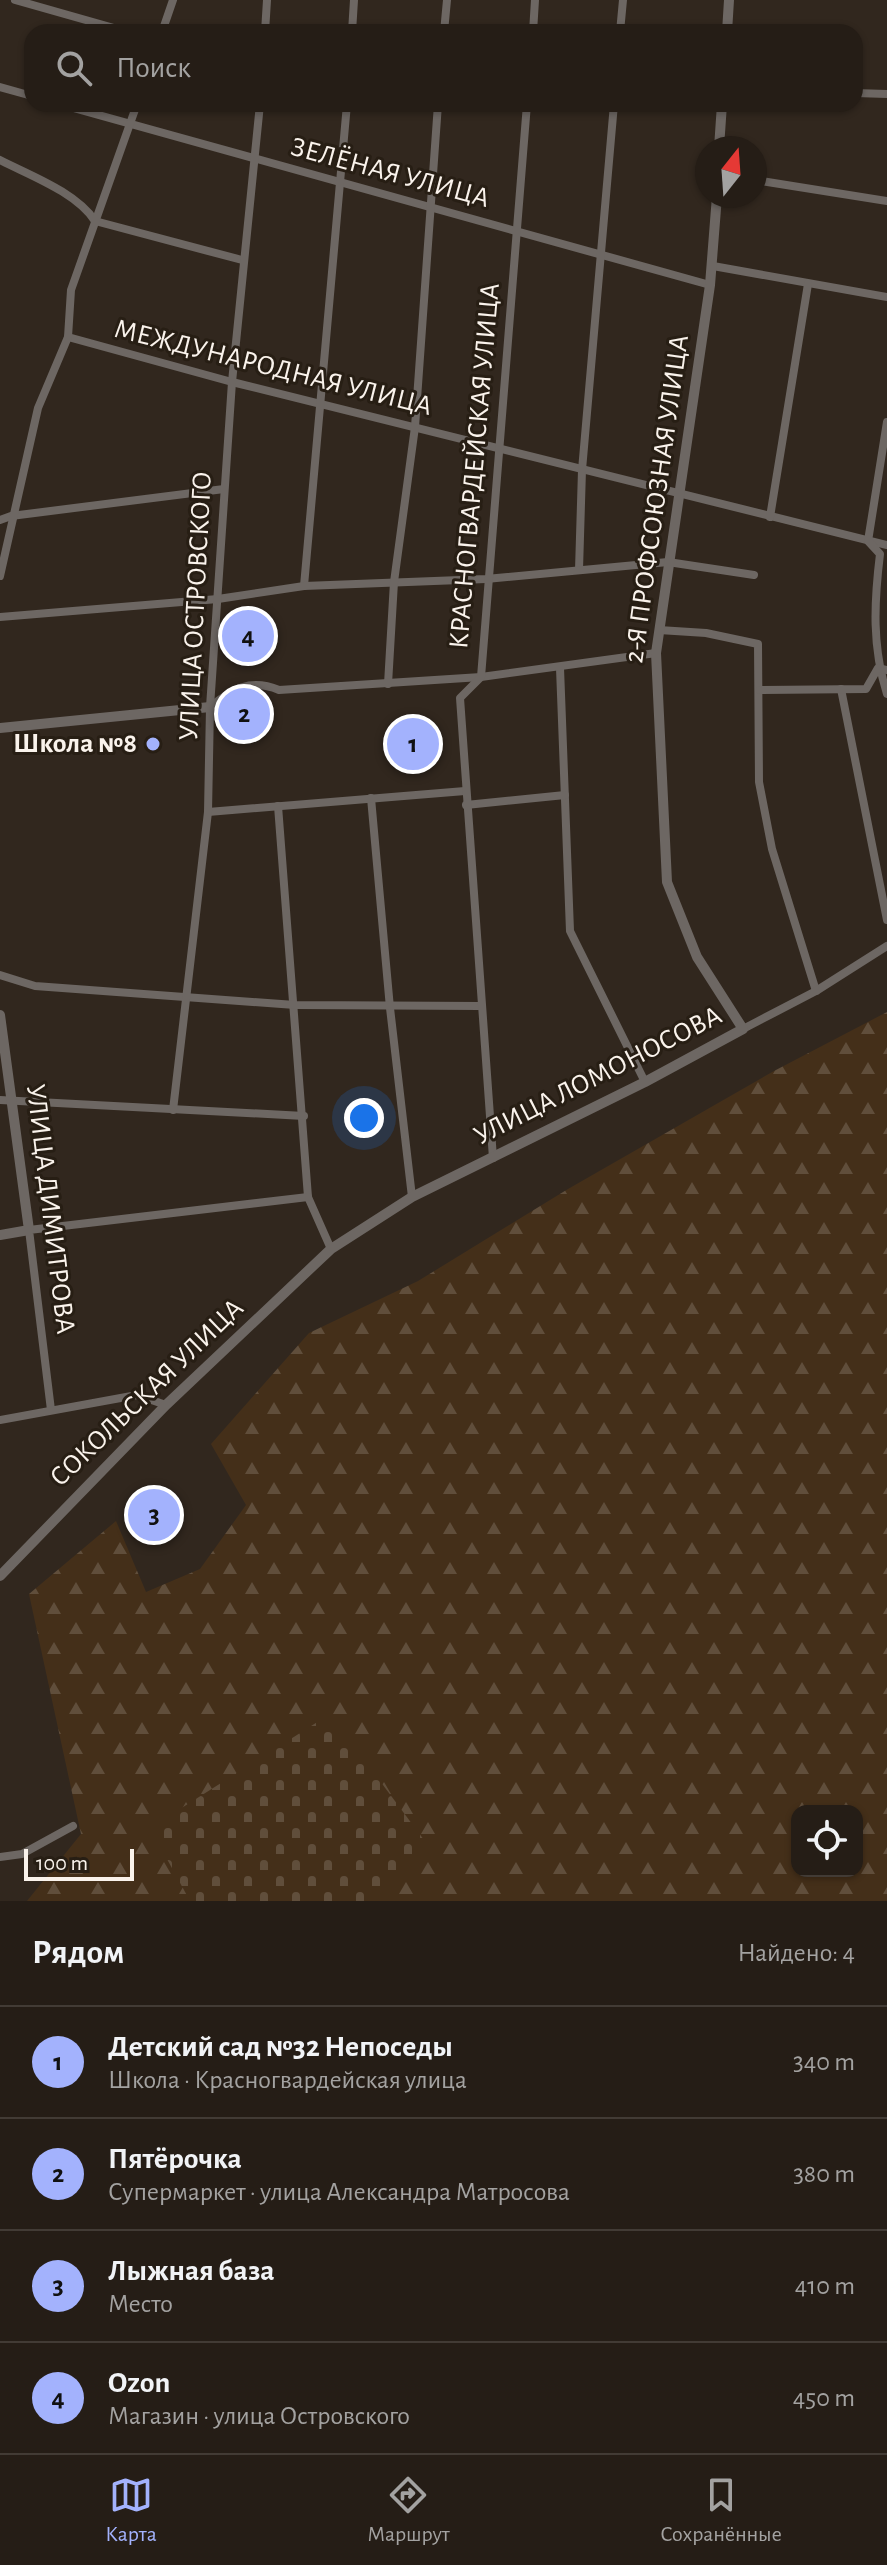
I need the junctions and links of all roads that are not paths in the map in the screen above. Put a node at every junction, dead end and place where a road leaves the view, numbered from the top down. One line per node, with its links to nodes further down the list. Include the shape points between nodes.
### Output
1 (15, 0): 9 (street)
2 (173, 0): 10 (street)
3 (267, 0): 11 (street)
4 (354, 0): 12 (street)
5 (447, 0): 13 (street)
6 (535, 0): 14 (street)
7 (623, 0): 15 (street)
8 (729, 0): 16 (street)
9 (100, 24)
10 (165, 24)
11 (266, 24)
12 (352, 24)
13 (445, 24)
14 (534, 24)
15 (621, 24)
16 (728, 24)
17 (0, 87): 19 (street)
18 (863, 93): 20 (street)
19 (24, 94)
20 (887, 94)
21 (87, 112): 29 (street, ЗЕЛЁНАЯ УЛИЦА)
22 (134, 112): 29 (street)
23 (259, 112): 32 (street, УЛИЦА ОСТРОВСКОГО)
24 (346, 112): 33 (street)
25 (437, 112): 36 (street)
26 (526, 112): 39 (street, КРАСНОГВАРДЕЙСКАЯ УЛИЦА)
27 (613, 112): 40 (street)
28 (721, 112): 30 (street)
29 (130, 124): 32 (street, ЗЕЛЁНАЯ УЛИЦА); 38 (street)
30 (720, 136)
31 (0, 160): 38 (street, via 89,211)
32 (256, 160): 33 (street, ЗЕЛЁНАЯ УЛИЦА); 41 (street, УЛИЦА ОСТРОВСКОГО)
33 (341, 182): 36 (street, ЗЕЛЁНАЯ УЛИЦА); 48 (street)
34 (767, 182): 35 (street)
35 (887, 201)
36 (430, 205): 39 (street, ЗЕЛЁНАЯ УЛИЦА); 50 (street)
37 (716, 208): 42 (street, 2-Я ПРОФСОЮЗНАЯ УЛИЦА)
38 (95, 221): 41 (street); 46 (street, via 71,290)
39 (516, 229): 40 (street, ЗЕЛЁНАЯ УЛИЦА); 51 (street, КРАСНОГВАРДЕЙСКАЯ УЛИЦА)
40 (601, 255): 44 (street, ЗЕЛЁНАЯ УЛИЦА); 52 (street)
41 (242, 260): 47 (street, УЛИЦА ОСТРОВСКОГО)
42 (713, 266): 43 (street); 44 (street, 2-Я ПРОФСОЮЗНАЯ УЛИЦА)
43 (808, 284): 45 (street); 56 (street)
44 (710, 285): 54 (street, 2-Я ПРОФСОЮЗНАЯ УЛИЦА)
45 (887, 297)
46 (68, 337): 47 (street, МЕЖДУНАРОДНАЯ УЛИЦА); 55 (street, via 38,408)
47 (232, 382): 48 (street, МЕЖДУНАРОДНАЯ УЛИЦА); 53 (street, УЛИЦА ОСТРОВСКОГО)
48 (319, 404): 50 (street, МЕЖДУНАРОДНАЯ УЛИЦА); 66 (street)
49 (887, 422): 58 (street)
50 (415, 427): 51 (street, МЕЖДУНАРОДНАЯ УЛИЦА); 65 (street)
51 (499, 449): 52 (street, МЕЖДУНАРОДНАЯ УЛИЦА); 64 (street, КРАСНОГВАРДЕЙСКАЯ УЛИЦА)
52 (582, 470): 54 (street, МЕЖДУНАРОДНАЯ УЛИЦА); 61 (street)
53 (224, 489): 55 (street); 67 (street, УЛИЦА ОСТРОВСКОГО)
54 (677, 495): 56 (street, МЕЖДУНАРОДНАЯ УЛИЦА); 60 (street, 2-Я ПРОФСОЮЗНАЯ УЛИЦА)
55 (11, 516): 57 (street); 63 (street)
56 (770, 517): 58 (street, МЕЖДУНАРОДНАЯ УЛИЦА)
57 (0, 520)
58 (868, 541): 59 (street, МЕЖДУНАРОДНАЯ УЛИЦА); 72 (street, via 880,554 873,610)
59 (887, 545)
60 (668, 562): 61 (street); 62 (street); 69 (street, 2-Я ПРОФСОЮЗНАЯ УЛИЦА)
61 (579, 570): 64 (street)
62 (754, 575)
63 (0, 576)
64 (486, 579): 65 (street); 73 (street, КРАСНОГВАРДЕЙСКАЯ УЛИЦА)
65 (394, 582): 66 (street); 74 (street)
66 (304, 586): 67 (street)
67 (218, 599): 68 (street); 78 (street, УЛИЦА ОСТРОВСКОГО)
68 (0, 617)
69 (659, 630): 70 (street, 2-Я ПРОФСОЮЗНАЯ УЛИЦА); 76 (street, via 758,644)
70 (656, 653): 71 (street); 95 (street, 2-Я ПРОФСОЮЗНАЯ УЛИЦА, via 667,882 697,957)
71 (560, 668): 73 (street); 81 (street)
72 (883, 669): 75 (street, via 866,689); 77 (street)
73 (481, 677): 74 (street); 80 (street, КРАСНОГВАРДЕЙСКАЯ УЛИЦА, via 460,698)
74 (388, 684): 78 (street, via 233,687)
75 (841, 689): 76 (street); 86 (street)
76 (760, 690): 89 (street, via 759,782 772,849)
77 (887, 694)
78 (210, 707): 79 (street); 85 (street, УЛИЦА ОСТРОВСКОГО)
79 (0, 728)
80 (465, 791): 82 (street); 83 (street, КРАСНОГВАРДЕЙСКАЯ УЛИЦА)
81 (565, 795): 83 (street); 96 (street, via 570,931)
82 (371, 798): 84 (street); 93 (street)
83 (466, 805): 92 (street, КРАСНОГВАРДЕЙСКАЯ УЛИЦА)
84 (278, 806): 85 (street); 91 (street)
85 (208, 812): 90 (street, УЛИЦА ОСТРОВСКОГО)
86 (887, 920)
87 (887, 946): 89 (street, УЛИЦА ЛОМОНОСОВА)
88 (0, 975): 90 (street, via 35,986)
89 (816, 991): 95 (street, УЛИЦА ЛОМОНОСОВА)
90 (186, 996): 91 (street); 99 (street, УЛИЦА ОСТРОВСКОГО)
91 (295, 1005): 93 (street); 100 (street)
92 (480, 1006): 93 (street); 101 (street, КРАСНОГВАРДЕЙСКАЯ УЛИЦА)
93 (390, 1008): 103 (street)
94 (0, 1015): 98 (street, УЛИЦА ДИМИТРОВА)
95 (743, 1029): 96 (street, УЛИЦА ЛОМОНОСОВА)
96 (645, 1082): 101 (street, УЛИЦА ЛОМОНОСОВА)
97 (0, 1100): 98 (street)
98 (14, 1101): 99 (street); 104 (street, УЛИЦА ДИМИТРОВА)
99 (173, 1110): 100 (street)
100 (304, 1116): 102 (street)
101 (493, 1158): 103 (street, УЛИЦА ЛОМОНОСОВА)
102 (308, 1197): 104 (street); 106 (street)
103 (412, 1197): 106 (street, УЛИЦА ЛОМОНОСОВА)
104 (29, 1230): 105 (street); 108 (street, УЛИЦА ДИМИТРОВА)
105 (0, 1235)
106 (331, 1249): 107 (street, СОКОЛЬСКАЯ УЛИЦА)
107 (166, 1405): 108 (street, via 137,1395); 110 (street, СОКОЛЬСКАЯ УЛИЦА)
108 (51, 1410): 109 (street)
109 (0, 1420)
110 (0, 1576)
111 (73, 1826): 112 (street, via 22,1854)
112 (0, 1857)

